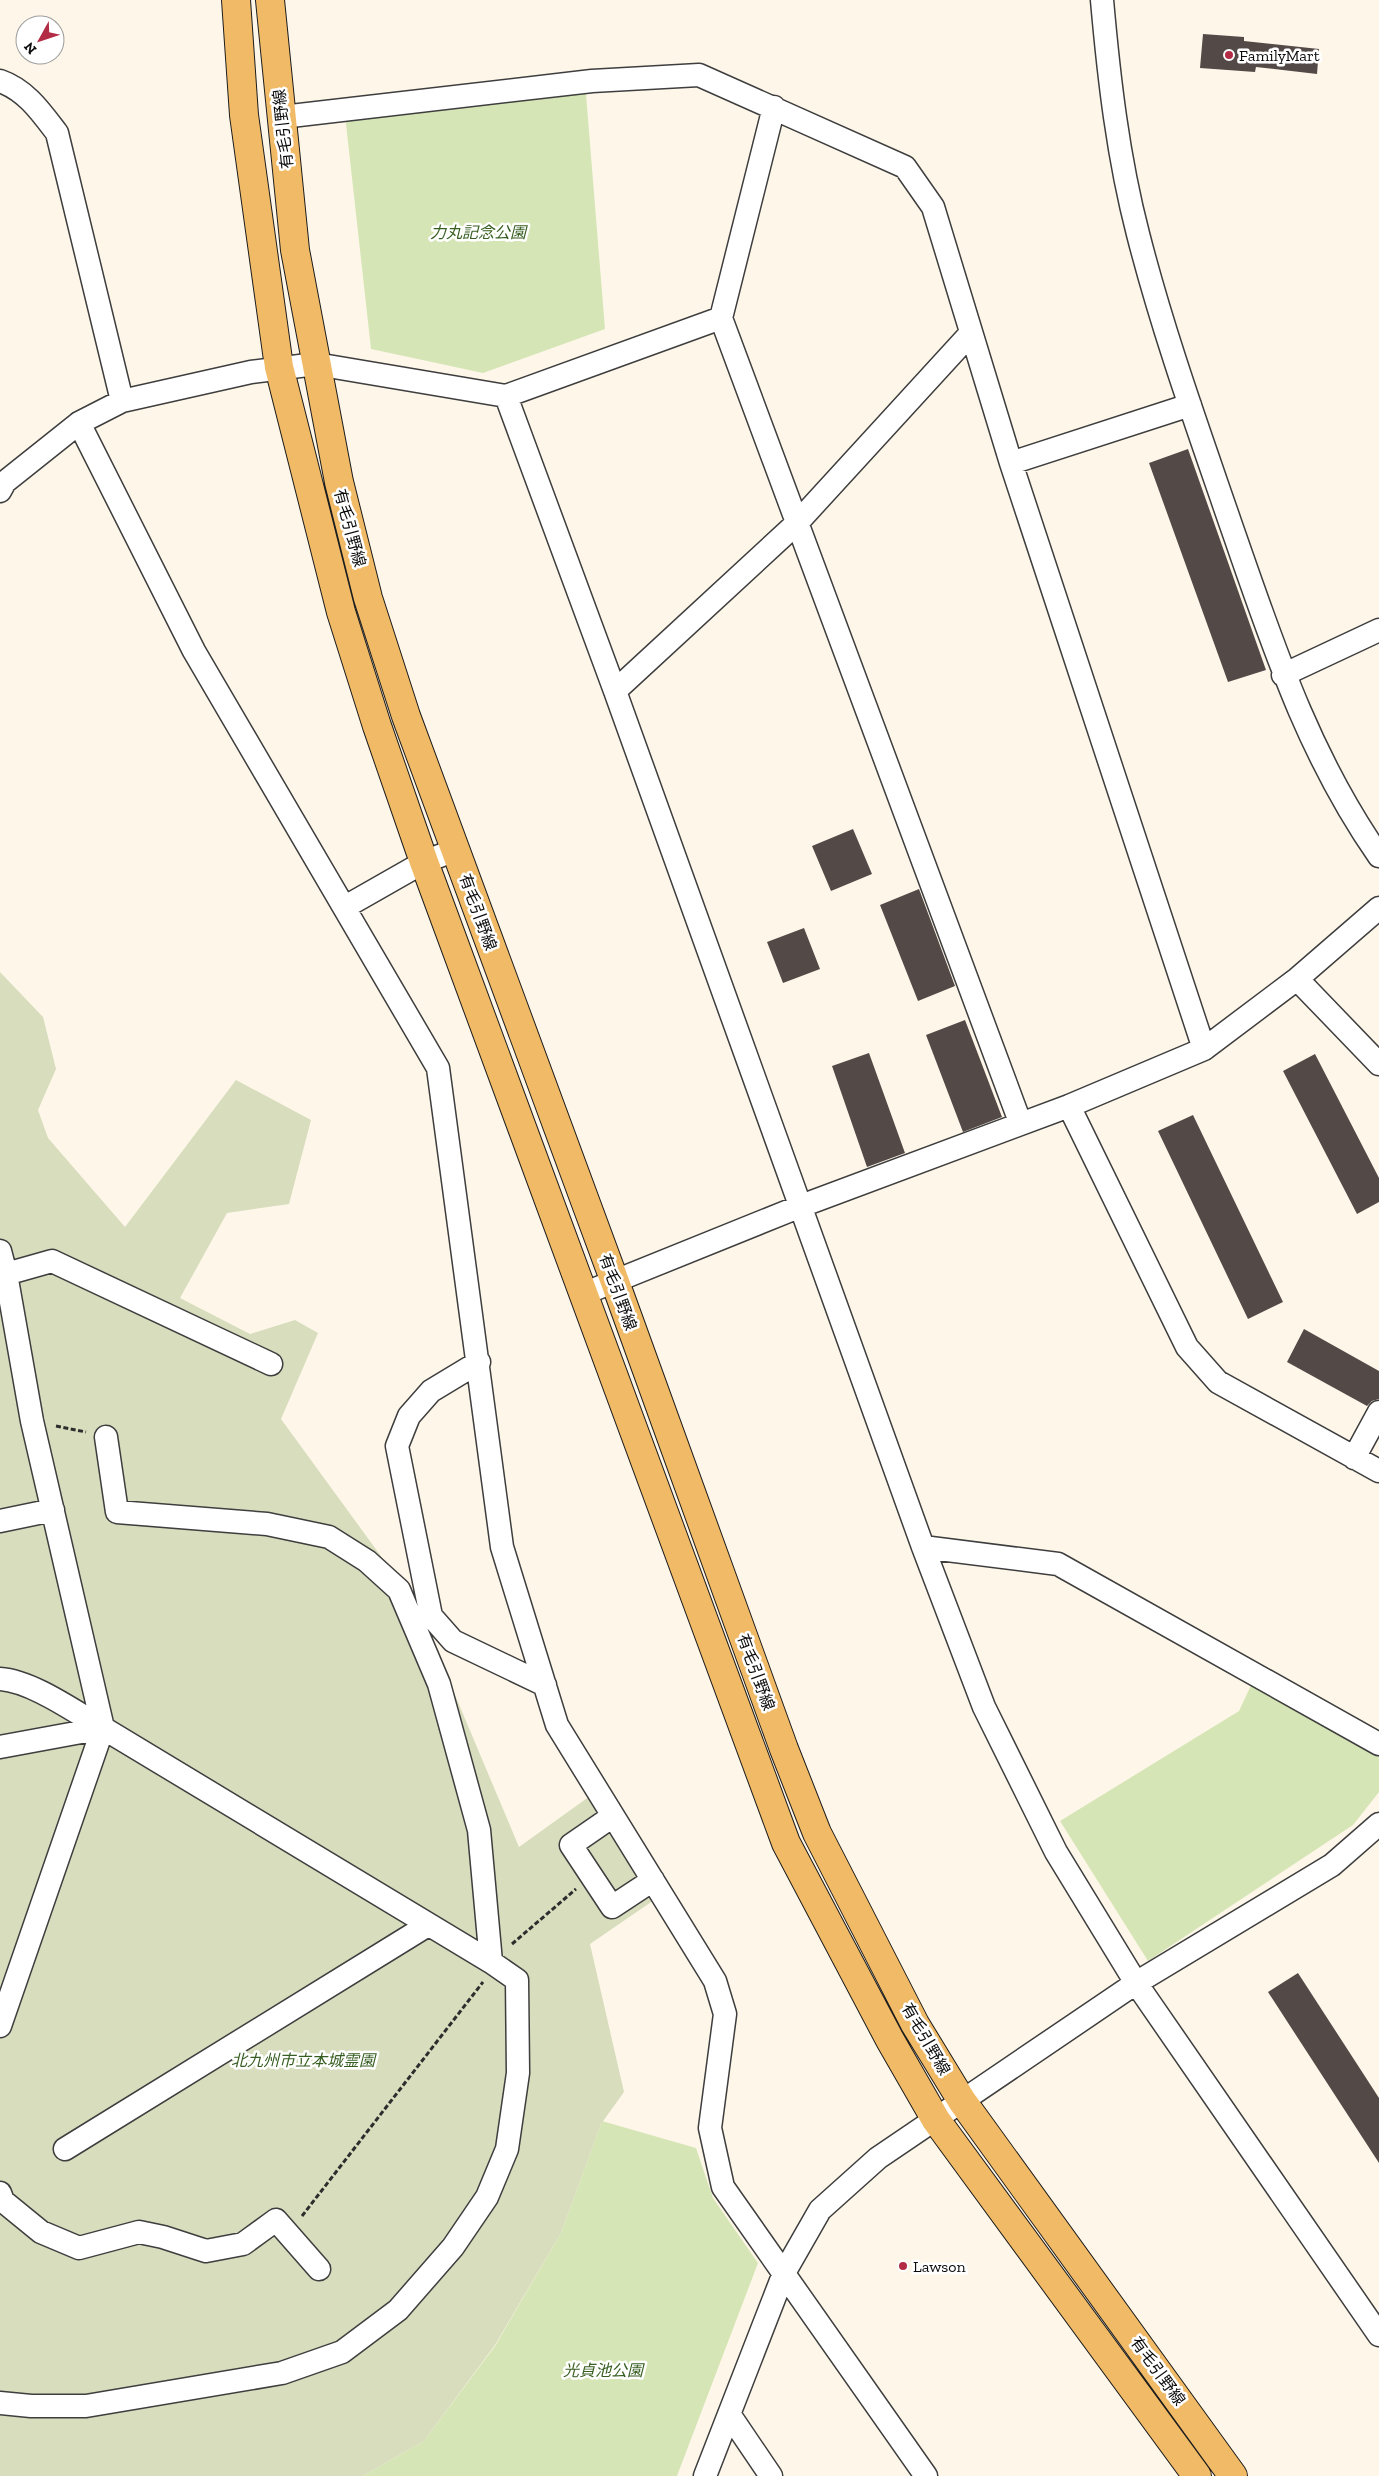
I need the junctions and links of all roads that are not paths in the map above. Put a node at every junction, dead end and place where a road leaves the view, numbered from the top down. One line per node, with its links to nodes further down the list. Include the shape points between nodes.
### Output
1 (236, 0): 10 (main road, 有毛引野線, via 244,115)
2 (270, 0): 6 (main road, 有毛引野線)
3 (1102, 0): 13 (street, via 1108,74 1123,167 1138,235)
4 (0, 81): 12 (street, via 13,86 37,106 58,133)
5 (774, 107): 6 (street, via 699,75 592,81); 7 (street); 8 (street, via 905,167 933,207)
6 (282, 117): 9 (main road, 有毛引野線, via 295,250)
7 (721, 318): 11 (street); 17 (street)
8 (971, 333): 15 (street); 17 (street)
9 (316, 364): 10 (street); 11 (street); 21 (main road, 有毛引野線, via 338,482 368,598 406,716)
10 (279, 367): 12 (street); 23 (main road, 有毛引野線, via 340,612)
11 (506, 396): 20 (street)
12 (122, 401): 14 (street)
13 (1190, 405): 15 (street); 19 (street)
14 (79, 423): 16 (street); 24 (street, via 194,651)
15 (1011, 463): 27 (street)
16 (2, 482)
17 (797, 523): 20 (street); 30 (street)
18 (1379, 630): 19 (street)
19 (1283, 675): 22 (street, via 1314,744 1357,824)
20 (615, 691): 31 (street)
21 (455, 850): 23 (street); 34 (main road, 有毛引野線)
22 (1379, 856)
23 (424, 862): 24 (street); 35 (main road, 有毛引野線)
24 (345, 907): 36 (street, via 438,1068)
25 (1379, 908): 26 (street)
26 (1297, 979): 27 (street); 28 (street)
27 (1204, 1049): 29 (street)
28 (1379, 1064)
29 (1069, 1106): 30 (street); 40 (street, via 1187,1347 1218,1382)
30 (1020, 1122): 31 (street)
31 (801, 1206): 34 (street); 44 (street)
32 (0, 1251): 33 (street)
33 (6, 1274): 37 (street, via 52,1261); 42 (street, via 32,1421)
34 (615, 1282): 35 (street); 57 (main road, 有毛引野線, via 817,1833 915,2024)
35 (583, 1294): 58 (main road, 有毛引野線, via 786,1843)
36 (479, 1362): 46 (street, via 502,1547); 46 (street, via 431,1391 409,1416 397,1446 431,1616 453,1641)
37 (271, 1364)
38 (1379, 1412): 40 (street)
39 (106, 1437): 54 (street, via 117,1512 267,1524 329,1537 367,1561 399,1590 439,1684 479,1830)
40 (1354, 1458): 41 (street)
41 (1379, 1471)
42 (53, 1510): 43 (street); 47 (street)
43 (0, 1521)
44 (923, 1547): 48 (street, via 1058,1564); 55 (street, via 984,1707 1056,1852)
45 (0, 1679): 47 (street, via 48,1696)
46 (545, 1685): 50 (street, via 557,1725)
47 (103, 1728): 49 (street); 53 (street); 56 (street)
48 (1379, 1744)
49 (0, 1747)
50 (613, 1816): 52 (street); 52 (street, via 570,1845 612,1907)
51 (1379, 1824): 55 (street, via 1332,1865)
52 (653, 1880): 62 (street, via 715,1981 725,2014 710,2128 723,2187)
53 (428, 1925): 54 (street); 59 (street)
54 (491, 1962): 64 (street, via 517,1980 518,2073 507,2149 487,2197 453,2248 398,2310 342,2352 282,2373 86,2406)
55 (1136, 1983): 57 (street); 63 (street)
56 (2, 2016)
57 (962, 2101): 58 (street); 70 (main road, 有毛引野線)
58 (936, 2120): 62 (street, via 878,2158 820,2210); 69 (main road, 有毛引野線)
59 (65, 2149)
60 (0, 2193): 61 (street, via 3,2201 40,2232 79,2248 139,2232 206,2250 243,2244 276,2220 291,2229)
61 (319, 2269)
62 (784, 2273): 65 (street); 68 (street)
63 (1379, 2335)
64 (0, 2403)
65 (730, 2414): 66 (street); 67 (street)
66 (704, 2476)
67 (771, 2476)
68 (926, 2476)
69 (1197, 2476)
70 (1233, 2476)

